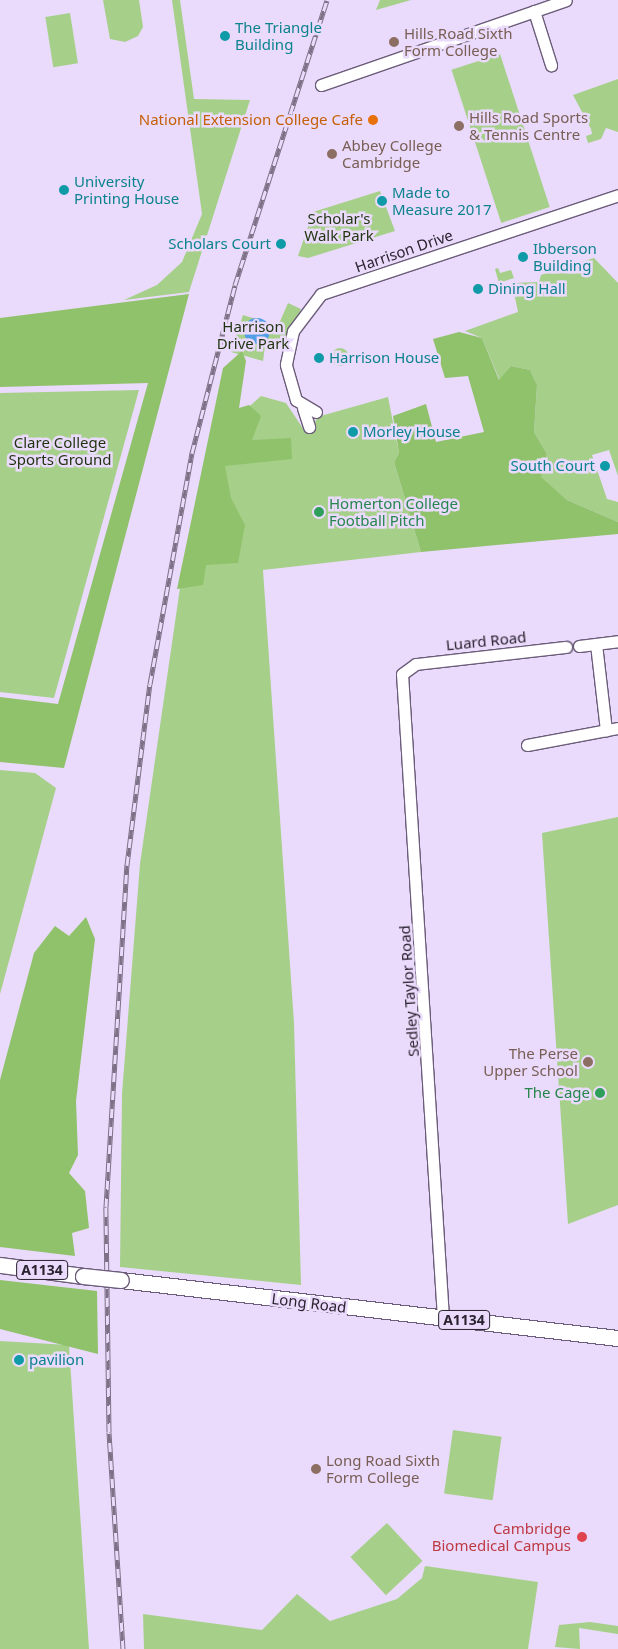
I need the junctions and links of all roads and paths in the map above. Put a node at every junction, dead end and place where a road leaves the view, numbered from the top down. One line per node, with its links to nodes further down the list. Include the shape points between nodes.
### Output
1 (566, 0): 2 (street)
2 (534, 11): 3 (street); 4 (street)
3 (551, 65)
4 (321, 84)
5 (618, 195): 6 (street, Harrison Drive, via 321,294 302,315 289,342 289,383)
6 (303, 408): 7 (street); 8 (street, Harrison Drive)
7 (316, 412)
8 (309, 427)
9 (618, 642): 10 (street)
10 (596, 644): 11 (street); 15 (street)
11 (579, 646)
12 (566, 647): 13 (street, Luard Road)
13 (410, 666): 18 (street, Sedley Taylor Road, via 402,679)
14 (618, 728): 15 (street)
15 (606, 730): 16 (street)
16 (527, 745)
17 (0, 1265): 18 (main road, Long Road / A1134, bridge)
18 (443, 1318): 19 (main road, Long Road / A1134)
19 (618, 1338)

